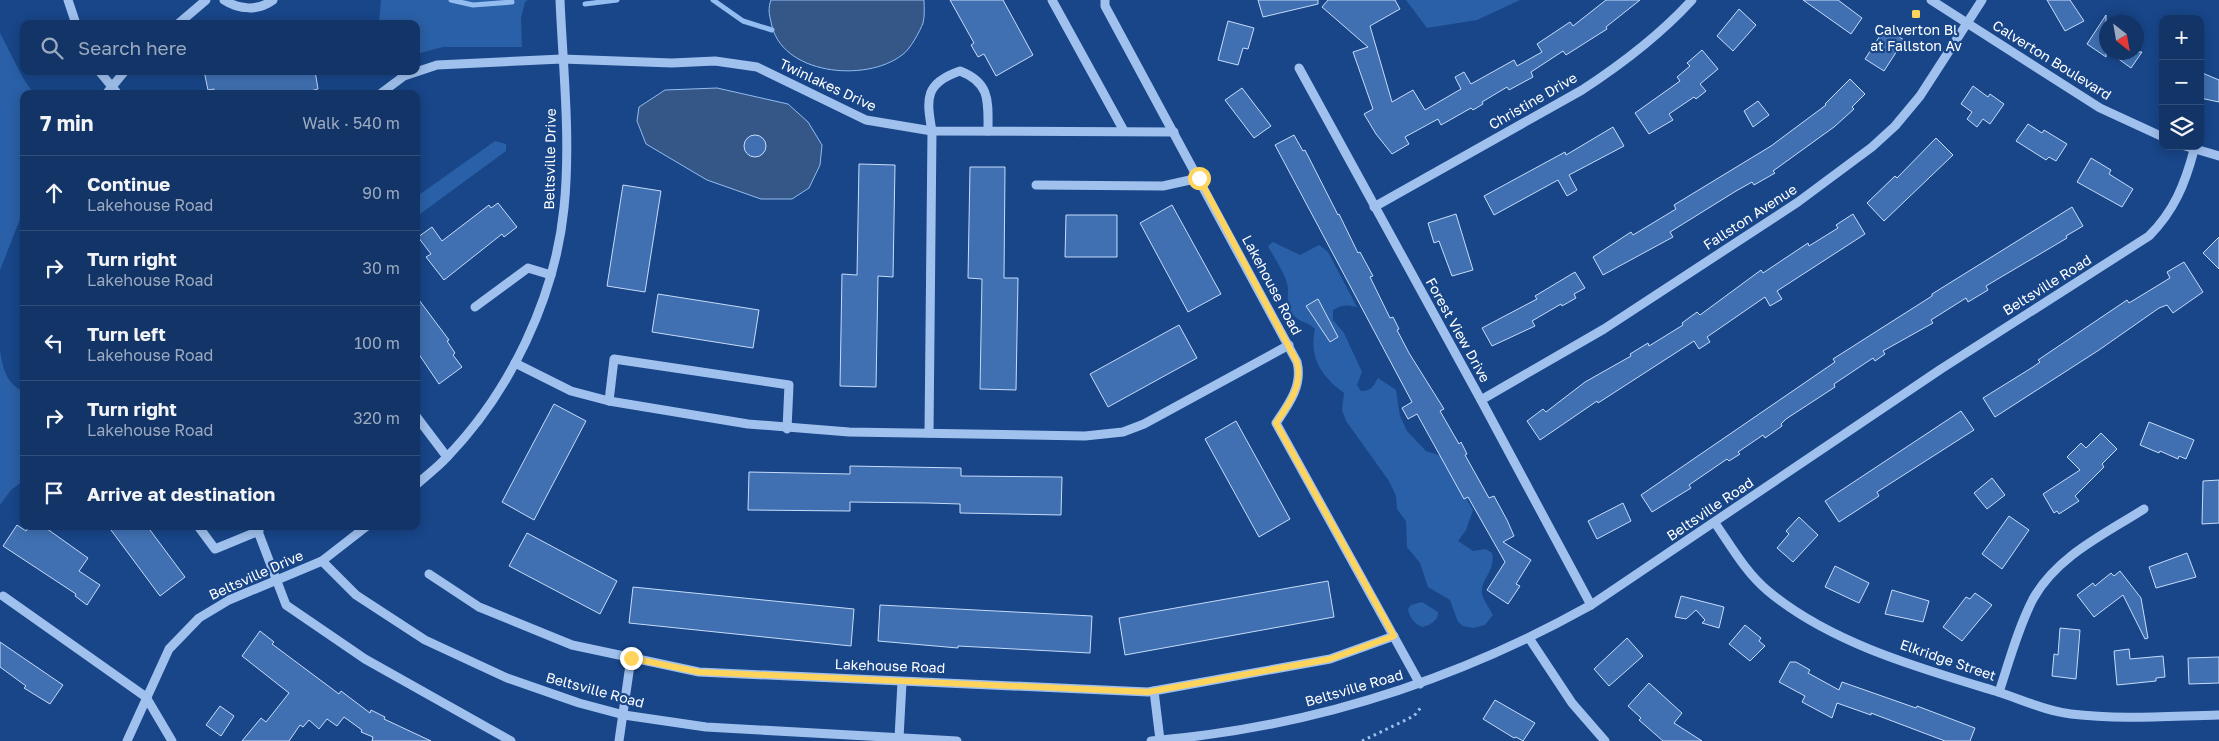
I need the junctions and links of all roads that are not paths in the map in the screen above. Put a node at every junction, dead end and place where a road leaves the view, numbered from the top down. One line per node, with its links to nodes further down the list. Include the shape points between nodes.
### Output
1 (68, 0): 11 (street)
2 (206, 0): 12 (street)
3 (224, 0): 4 (street, via 250,8)
4 (273, 0)
5 (560, 0): 14 (street, Beltsville Drive)
6 (1052, 0): 25 (street)
7 (1105, 0): 26 (street, Lakehouse Road, via 1105,6)
8 (1692, 0): 32 (street, Christine Drive, via 1645,46 1615,69)
9 (1931, 0): 13 (street, Calverton Boulevard)
10 (1982, 0): 13 (street, Fallston Avenue)
11 (75, 20)
12 (183, 20)
13 (1967, 23): 27 (street, Calverton Boulevard, via 2100,108); 38 (street, Fallston Avenue, via 1920,96 1895,126 1847,167 1604,329)
14 (562, 59): 16 (street, Twinlakes Drive, via 437,65); 23 (street, Twinlakes Drive, via 743,64 773,74 866,120); 33 (street, Beltsville Drive, via 566,176 564,209)
15 (1299, 68): 32 (street, Forest View Drive)
16 (420, 71)
17 (102, 75): 20 (street)
18 (123, 75): 21 (street)
19 (407, 75): 22 (street, Twinlakes Drive)
20 (111, 90)
21 (113, 90)
22 (385, 90)
23 (932, 131): 24 (street, Twinlakes Drive); 24 (street, via 927,106 930,90 946,76 960,71 974,77 983,88 988,102); 41 (street)
24 (988, 131): 25 (street, Twinlakes Drive)
25 (1124, 131): 26 (street, Twinlakes Drive)
26 (1174, 132): 30 (street, Lakehouse Road)
27 (2159, 135)
28 (2194, 150): 29 (street); 45 (street, Beltsville Road, via 2184,185 2172,209 2149,236 1941,369)
29 (2219, 156)
30 (1199, 178): 31 (street, via 1163,186); 35 (street, Lakehouse Road)
31 (1036, 185)
32 (1374, 207): 38 (street, Forest View Drive)
33 (551, 275): 34 (street, via 528,268); 36 (street, Beltsville Drive)
34 (476, 307)
35 (1289, 345): 41 (street, via 1124,432 1086,436); 55 (street, Lakehouse Road, via 1297,362 1299,378 1276,423)
36 (515, 363): 37 (street, via 570,391); 42 (street, Beltsville Drive, via 493,400)
37 (608, 400): 40 (street); 40 (street, via 614,359 789,385)
38 (1481, 400): 54 (street, Forest View Drive)
39 (420, 421): 42 (street)
40 (787, 429): 41 (street)
41 (929, 433)
42 (447, 457): 43 (street, Beltsville Drive)
43 (420, 481)
44 (2144, 509): 61 (street, via 2083,547 2060,564 2046,581 2026,613)
45 (1715, 523): 54 (street, Beltsville Road); 61 (street, Elkridge Street, via 1761,584 1809,621 1877,650)
46 (201, 530): 47 (street, via 215,549)
47 (255, 530)
48 (257, 530): 52 (street)
49 (362, 530): 50 (street, Beltsville Drive)
50 (322, 561): 52 (street, Beltsville Drive); 63 (street, Beltsville Road, via 356,595 425,640 543,692)
51 (429, 574): 57 (street, Lakehouse Road, via 488,610 572,645)
52 (276, 580): 62 (street, Beltsville Drive, via 229,600 199,618 169,650); 68 (street, via 286,605 365,659)
53 (3, 596): 62 (street)
54 (1591, 605): 56 (street, Beltsville Road)
55 (1394, 636): 59 (street, Lakehouse Road); 60 (street, Lakehouse Road, via 1330,659)
56 (1529, 638): 59 (street, Beltsville Road); 72 (street, via 1572,703)
57 (631, 658): 58 (street, Lakehouse Road, via 699,672); 63 (street)
58 (902, 682): 60 (street, Lakehouse Road); 65 (street)
59 (1420, 684): 71 (street, Beltsville Road, via 1314,715 1252,728)
60 (1154, 691): 71 (street)
61 (1999, 692): 64 (street, Elkridge Street, via 2069,714 2123,717)
62 (146, 697): 66 (street, Beltsville Drive); 67 (street)
63 (624, 715): 65 (street, Beltsville Road, via 706,727); 69 (street)
64 (2219, 715)
65 (899, 738): 70 (street, Beltsville Road)
66 (127, 741)
67 (172, 741)
68 (511, 741)
69 (619, 741)
70 (957, 741)
71 (1156, 741)
72 (1605, 741)

